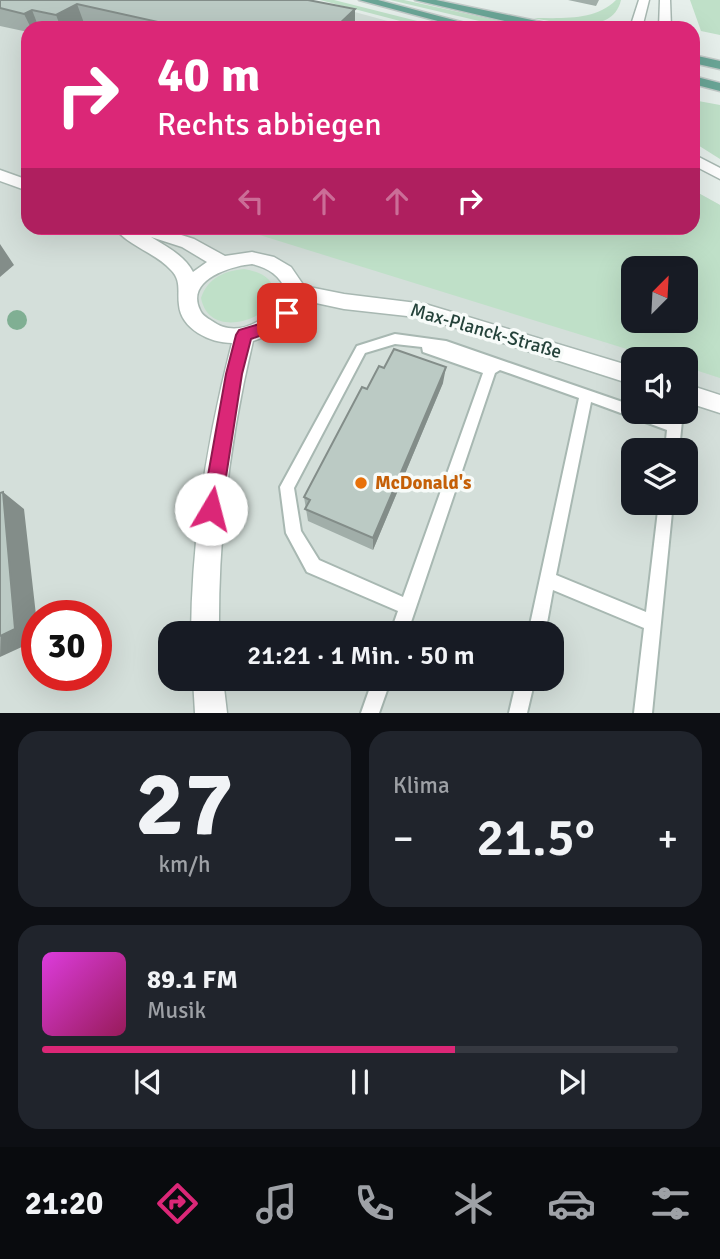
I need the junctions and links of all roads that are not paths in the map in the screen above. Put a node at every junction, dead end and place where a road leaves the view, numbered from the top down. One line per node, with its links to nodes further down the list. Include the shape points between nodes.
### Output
1 (364, 0): 5 (main road)
2 (420, 0): 6 (main road)
3 (644, 0): 7 (street)
4 (665, 0): 8 (street)
5 (450, 21)
6 (518, 21)
7 (638, 21)
8 (666, 21)
9 (700, 61): 10 (main road)
10 (720, 65)
11 (700, 82): 12 (main road)
12 (720, 87)
13 (700, 163): 14 (street)
14 (720, 174)
15 (0, 176): 16 (street)
16 (21, 184)
17 (135, 235): 20 (street, via 182,269)
18 (163, 235): 19 (street)
19 (222, 262): 20 (street, via 202,274); 21 (street, via 267,260 289,274)
20 (190, 290): 22 (street, via 188,300 195,320 215,332)
21 (296, 291): 22 (street, via 279,321); 24 (street, Max-Planck-Straße, via 329,301 425,311)
22 (244, 335): 34 (street, via 214,486)
23 (494, 367): 25 (lane); 33 (lane); 33 (lane, via 446,346 396,339 362,349 287,487 294,533 313,566)
24 (621, 372)
25 (586, 396): 29 (lane); 32 (lane)
26 (698, 397): 27 (street)
27 (720, 404)
28 (675, 424): 29 (lane)
29 (675, 427): 30 (lane)
30 (674, 438)
31 (665, 515): 37 (lane)
32 (547, 579): 36 (lane); 37 (lane)
33 (407, 607): 35 (lane)
34 (205, 621)
35 (402, 621)
36 (539, 621)
37 (653, 623): 44 (lane)
38 (209, 691): 41 (street)
39 (378, 691): 42 (lane)
40 (524, 691): 43 (lane)
41 (211, 713)
42 (370, 713)
43 (519, 713)
44 (643, 713)

